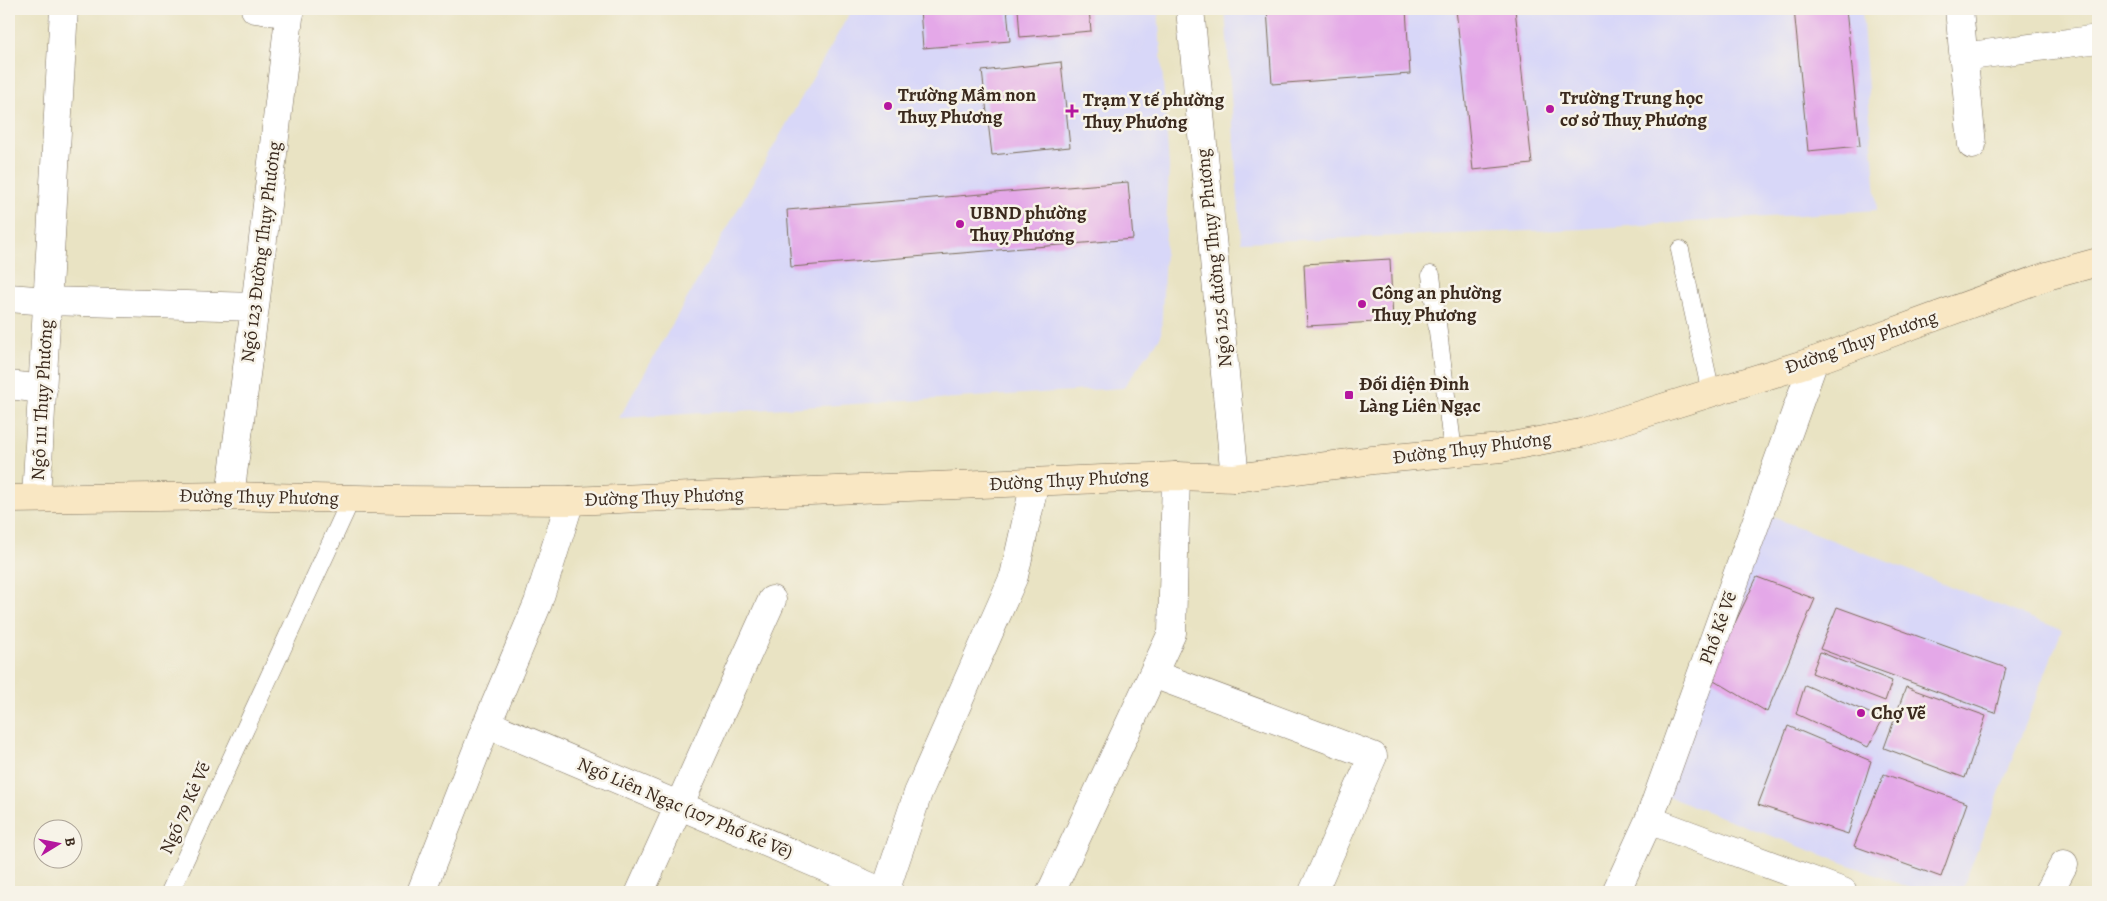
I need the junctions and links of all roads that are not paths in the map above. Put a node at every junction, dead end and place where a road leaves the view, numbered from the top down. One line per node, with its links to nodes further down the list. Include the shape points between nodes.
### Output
1 (64, 9): 13 (street, Ngõ 111 Thụy Phương)
2 (255, 9): 5 (street)
3 (1190, 9): 21 (street, Ngõ 125 đường Thụy Phương)
4 (1958, 9): 7 (street)
5 (290, 11): 14 (street, Ngõ 123 Đường Thụy Phương)
6 (2098, 39): 7 (street)
7 (1963, 57): 8 (street)
8 (1972, 145)
9 (1680, 250): 18 (lane)
10 (2098, 262): 15 (main road, Đường Thụy Phương, via 2047,276)
11 (1432, 275): 19 (lane)
12 (9, 298): 13 (street)
13 (48, 301): 14 (street); 17 (street, Ngõ 111 Thụy Phương)
14 (254, 307): 23 (street, Ngõ 123 Đường Thụy Phương)
15 (1814, 361): 18 (main road, Đường Thụy Phương); 32 (street, Phố Kẻ Vẽ)
16 (9, 385): 17 (street)
17 (43, 389): 24 (street, Ngõ 111 Thụy Phương)
18 (1710, 393): 19 (main road, Đường Thụy Phương, via 1581,433 1502,448)
19 (1454, 452): 21 (main road, Đường Thụy Phương)
20 (1176, 476): 21 (main road, Đường Thụy Phương); 22 (main road, Đường Thụy Phương); 29 (street, via 1172,633)
21 (1235, 478)
22 (1035, 482): 27 (main road, Đường Thụy Phương); 37 (street, via 1014,576 918,794)
23 (230, 496): 24 (main road, Đường Thụy Phương); 26 (main road, Đường Thụy Phương)
24 (36, 498): 25 (main road, Đường Thụy Phương)
25 (9, 499)
26 (351, 499): 27 (main road, Đường Thụy Phương); 34 (lane, Ngõ 79 Kẻ Vẽ)
27 (570, 501): 30 (street, via 538,603)
28 (772, 600): 31 (street)
29 (1153, 674): 38 (street); 39 (street, via 1373,756)
30 (487, 724): 31 (street, Ngõ Liên Ngạc (107 Phố Kẻ Vẽ)); 35 (street)
31 (678, 805): 36 (street); 37 (street, Ngõ Liên Ngạc (107 Phố Kẻ Vẽ))
32 (1649, 820): 40 (street, Phố Kẻ Vẽ); 41 (street)
33 (2064, 864): 42 (street)
34 (170, 892)
35 (421, 892)
36 (640, 892)
37 (884, 892)
38 (1051, 892)
39 (1313, 892)
40 (1616, 892)
41 (1843, 892)
42 (2049, 892)

